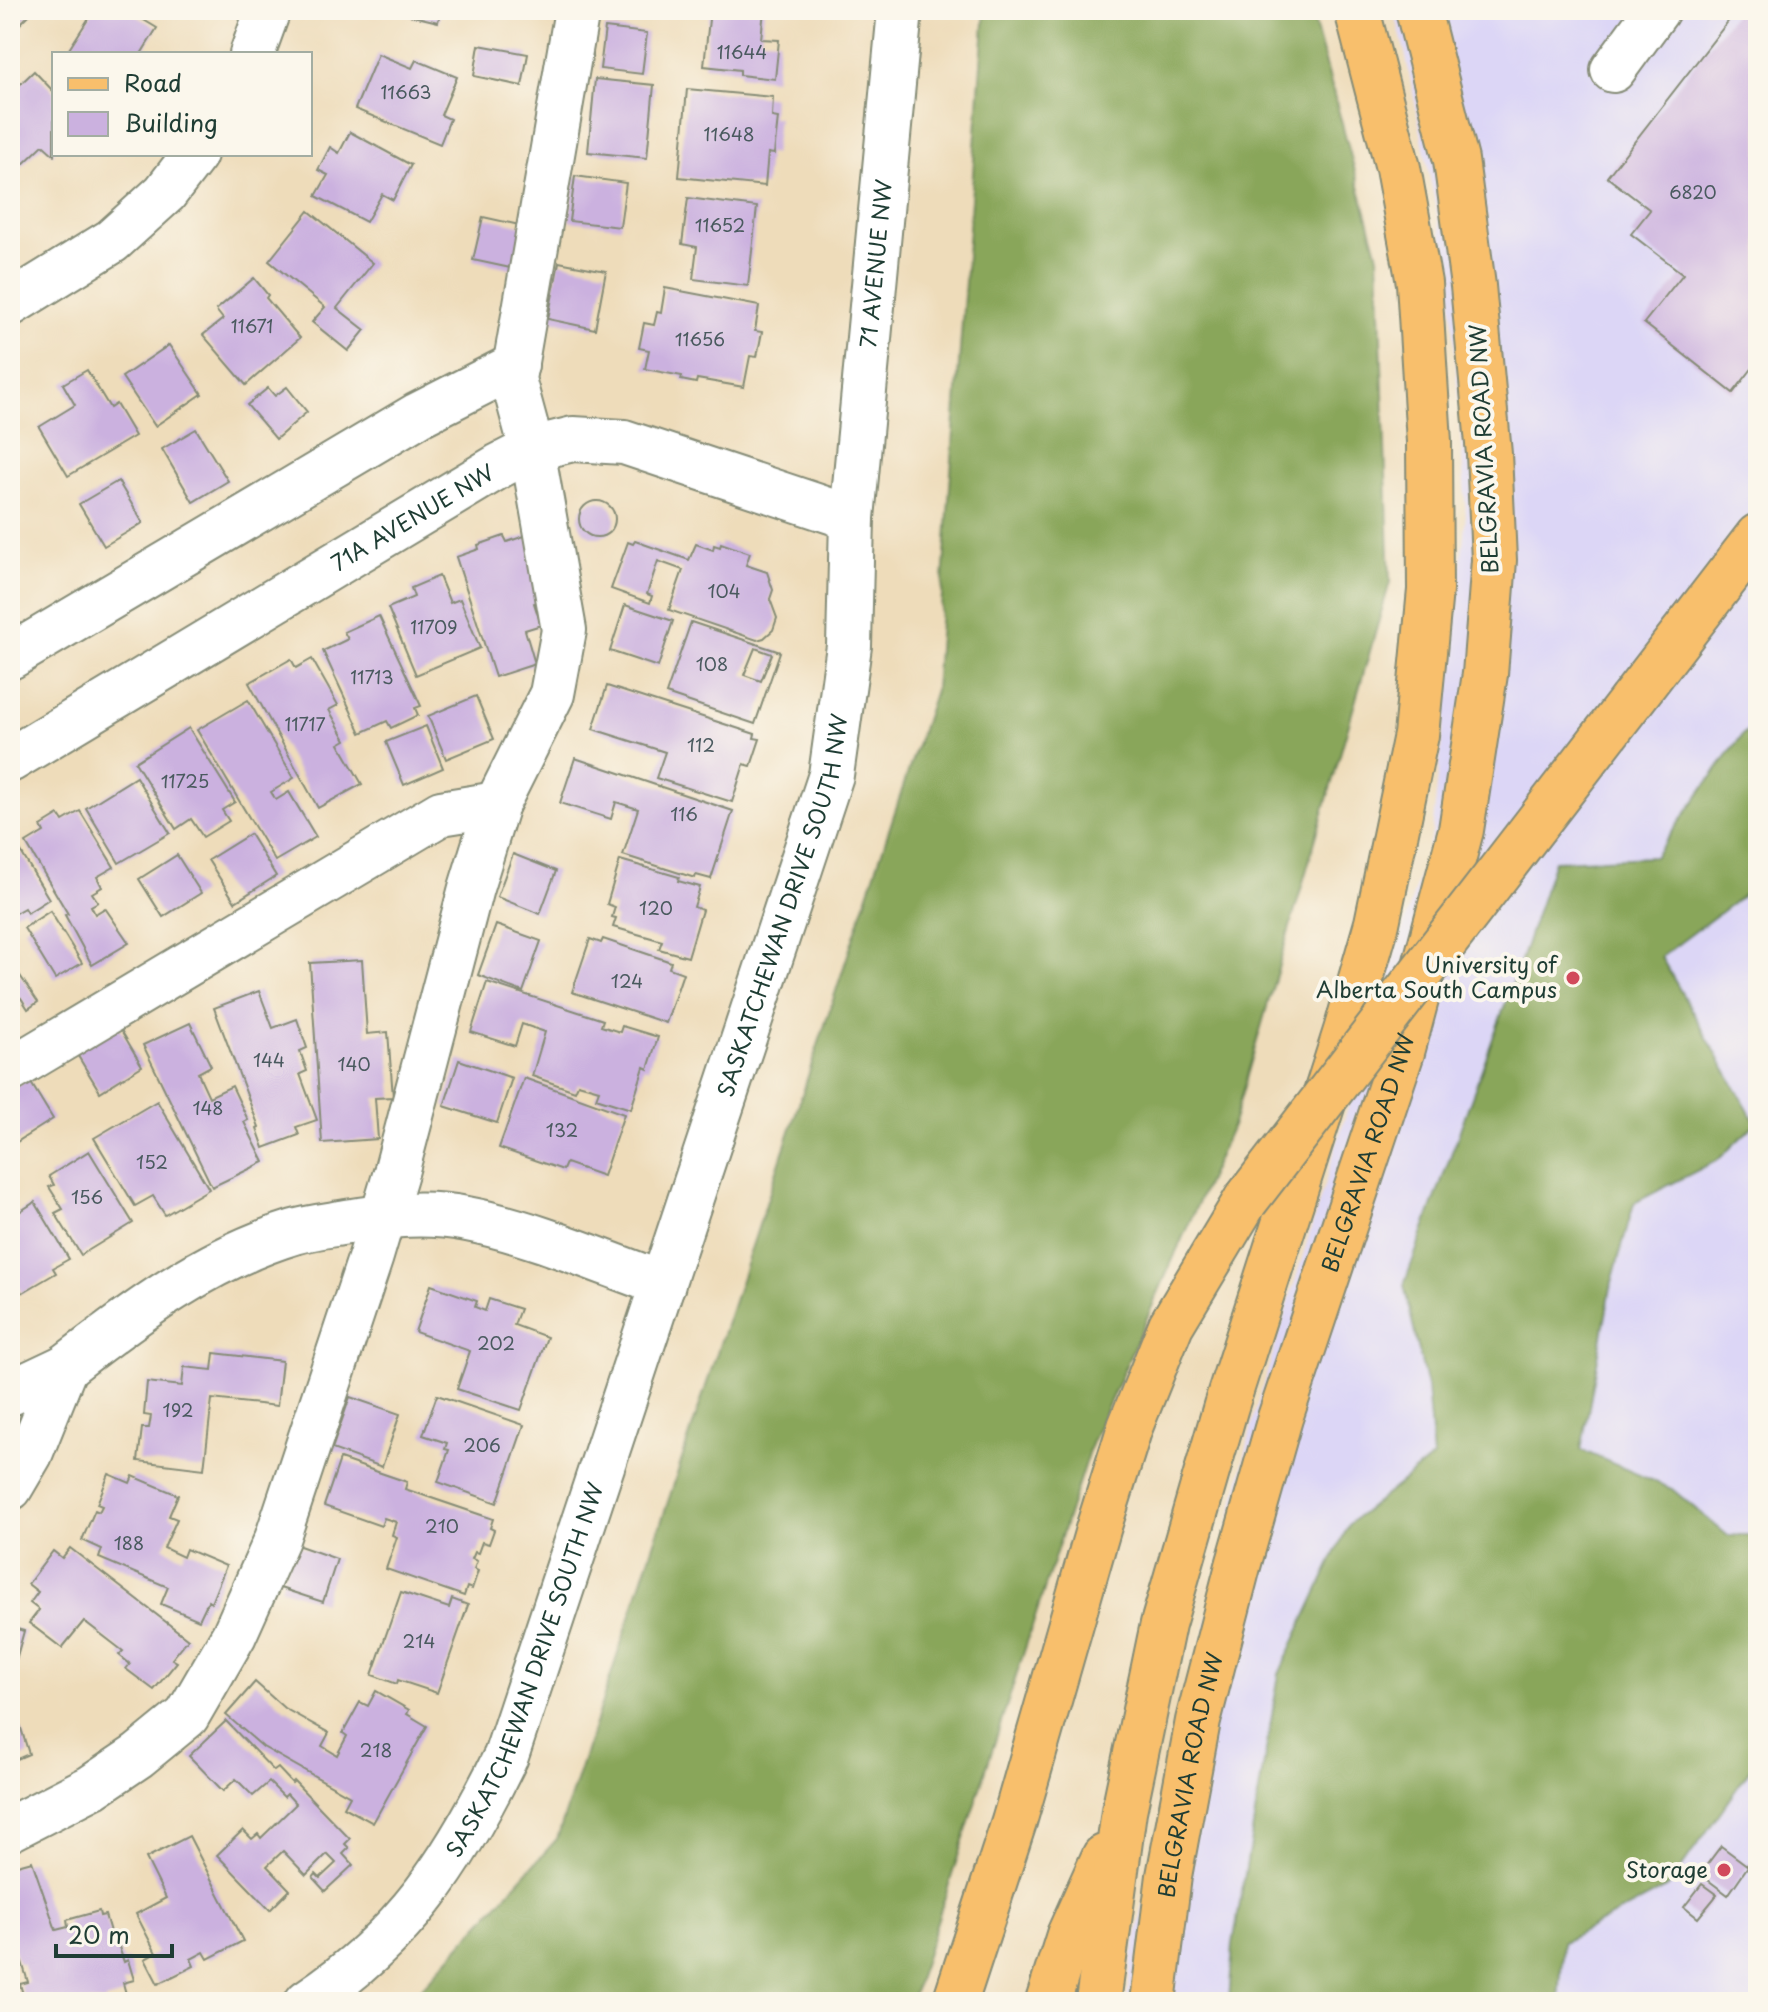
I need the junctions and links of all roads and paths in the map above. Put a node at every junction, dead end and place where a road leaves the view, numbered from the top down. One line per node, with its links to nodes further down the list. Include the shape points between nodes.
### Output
1 (268, 10): 7 (street)
2 (577, 10): 11 (street)
3 (900, 10): 13 (street, 71 AVENUE NW)
4 (1357, 10): 24 (main road, via 1398,168 1419,283 1429,442 1430,590 1416,735 1377,923 1163,1624)
5 (1418, 10): 30 (main road, BELGRAVIA ROAD NW, via 1456,160 1473,286 1494,560 1485,674 1461,830 1402,1052 1280,1418 1202,1707 1169,1876)
6 (1657, 10): 8 (street)
7 (253, 52)
8 (1613, 70)
9 (193, 156): 10 (street, via 165,193 112,241)
10 (10, 304)
11 (516, 365): 12 (street, via 513,379); 15 (street, via 418,415)
12 (532, 449): 13 (street, 71A AVENUE NW, via 573,439 624,442); 16 (street, 71A AVENUE NW); 17 (street, via 564,630 552,694)
13 (852, 518): 20 (street, SASKATCHEWAN DRIVE SOUTH NW, via 849,646 831,775)
14 (1758, 536): 27 (main road, bridge, via 1246,1200 1171,1325 1130,1427 1014,1822)
15 (10, 657)
16 (10, 760)
17 (497, 804): 18 (street, via 441,813); 19 (street)
18 (10, 1070)
19 (383, 1215): 20 (street, via 420,1212 469,1219); 21 (street, via 294,1232 217,1263 139,1310); 25 (street, via 277,1539 234,1635 187,1716 92,1787)
20 (663, 1284): 26 (street, SASKATCHEWAN DRIVE SOUTH NW, via 523,1711 485,1799 406,1919 371,1954)
21 (65, 1367): 22 (street); 23 (street, via 30,1454)
22 (10, 1393)
23 (10, 1488)
24 (1124, 1811): 28 (main road, via 1069,1935); 29 (main road)
25 (10, 1829)
26 (307, 2002)
27 (955, 2002)
28 (1048, 2002)
29 (1098, 2002)
30 (1153, 2002)

